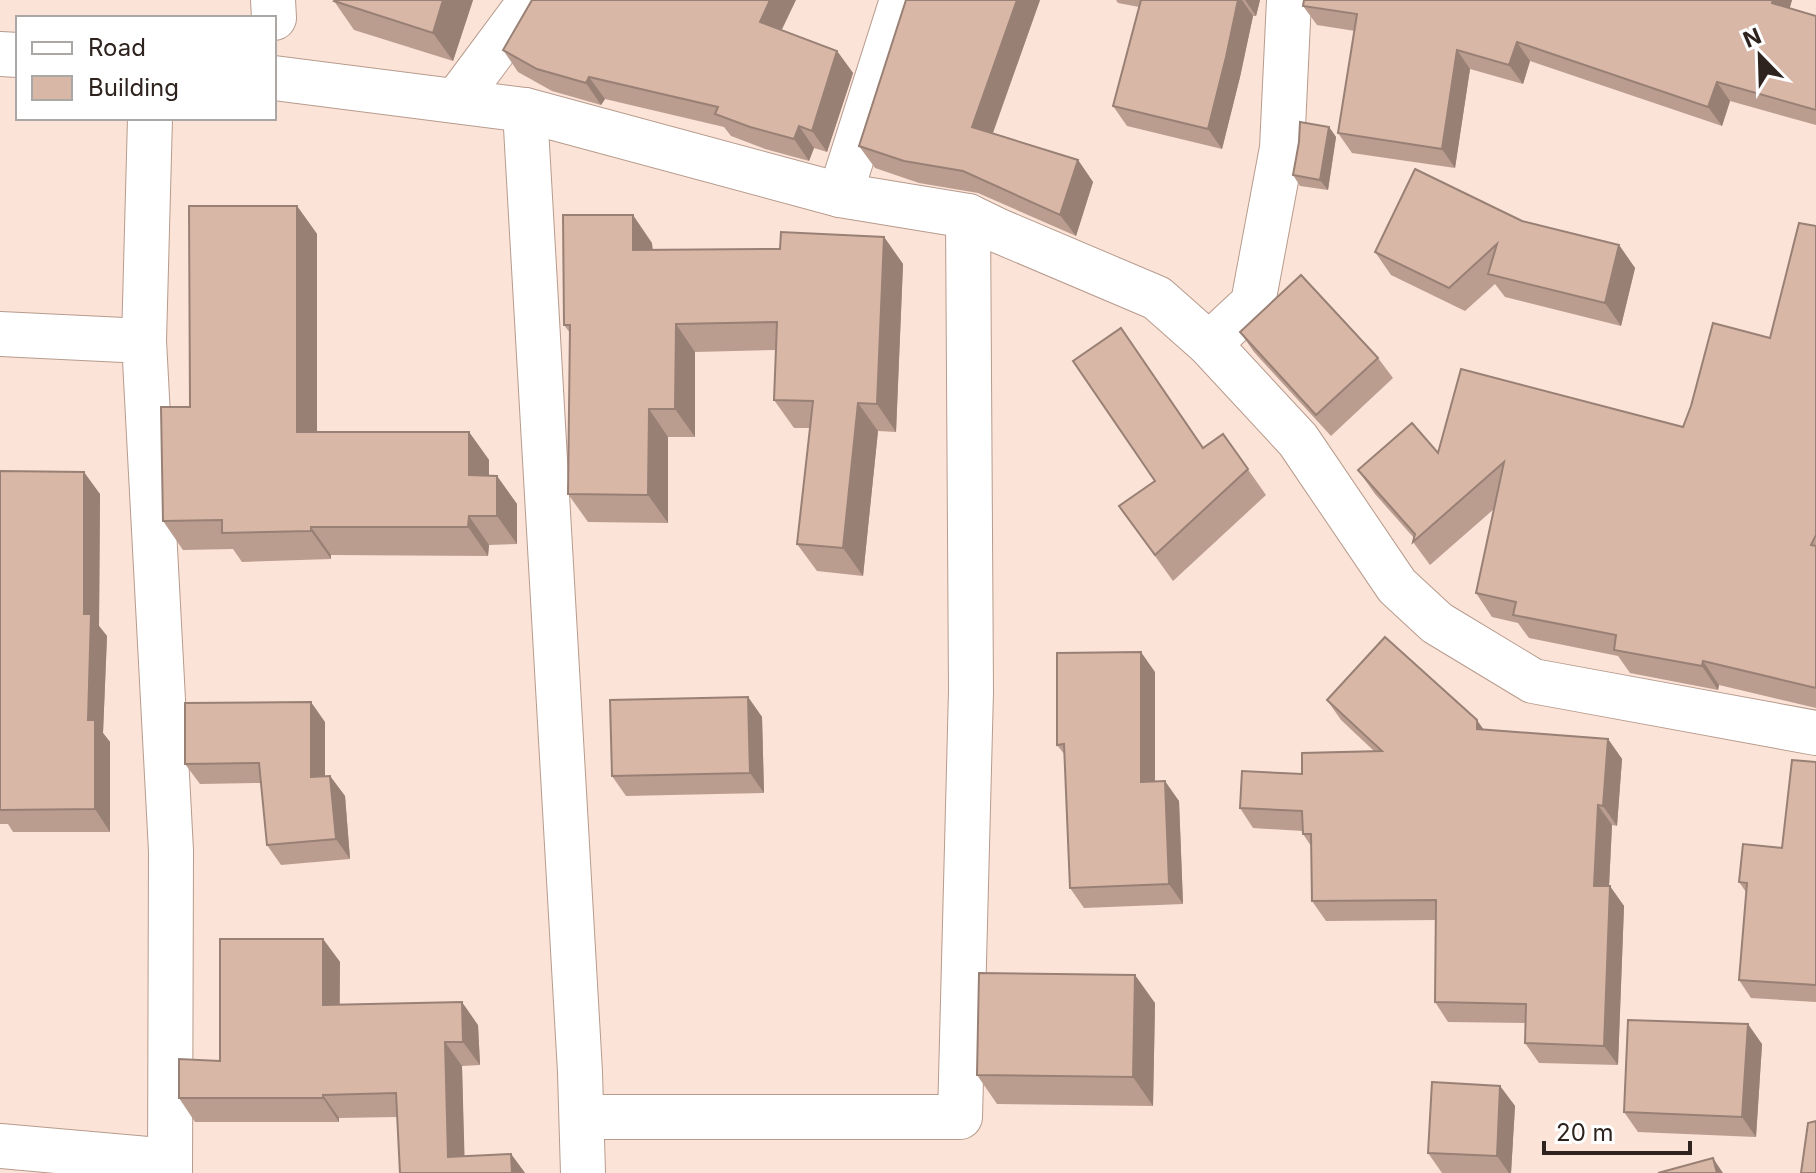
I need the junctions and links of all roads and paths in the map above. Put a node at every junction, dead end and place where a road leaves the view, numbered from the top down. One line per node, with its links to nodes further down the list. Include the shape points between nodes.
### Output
1 (531, 0): 5 (street)
2 (902, 0): 8 (street)
3 (1289, 0): 12 (street, via 1282,148 1253,303)
4 (276, 78): 5 (street)
5 (456, 101): 6 (street)
6 (525, 110): 8 (street); 14 (street)
7 (150, 120): 11 (street)
8 (840, 195): 9 (street)
9 (968, 216): 12 (street, via 1157,298); 14 (street, via 971,691 960,1117)
10 (0, 334): 11 (street)
11 (144, 341): 16 (street, via 171,851)
12 (1209, 344): 13 (street, via 1298,440 1397,586 1437,623 1533,681)
13 (1816, 733)
14 (582, 1117): 17 (street)
15 (0, 1146): 16 (street)
16 (170, 1167)
17 (583, 1173)

